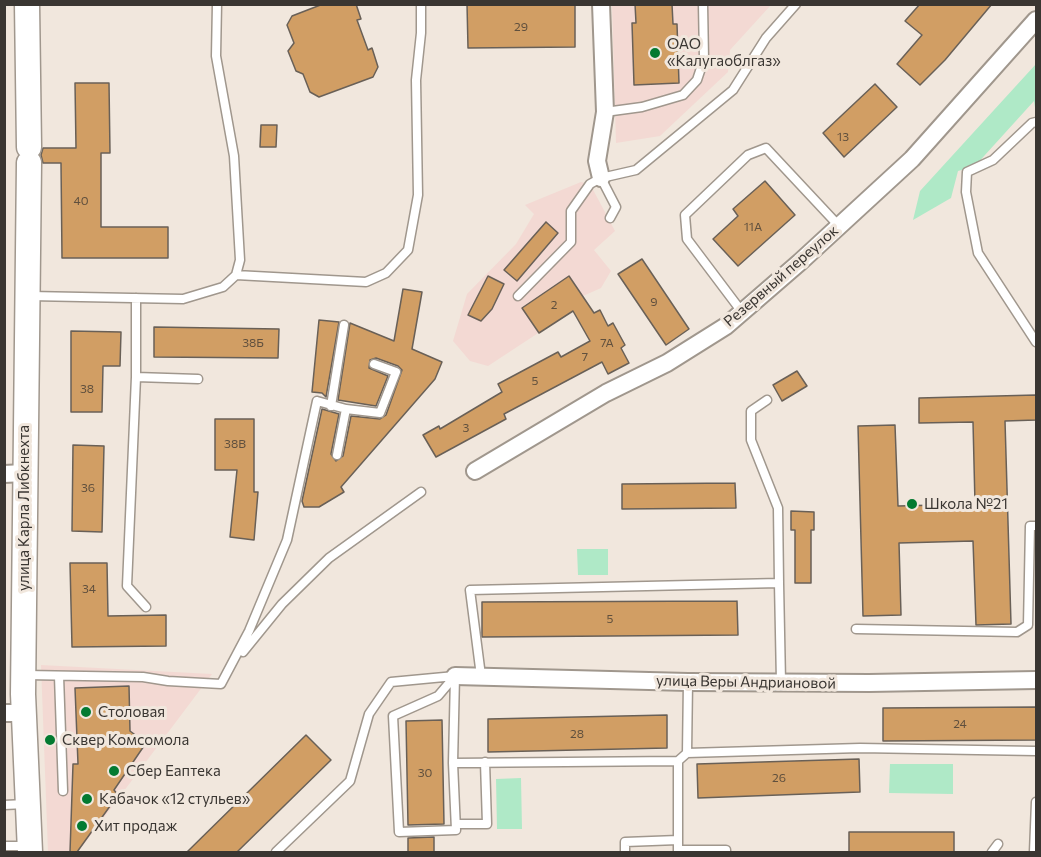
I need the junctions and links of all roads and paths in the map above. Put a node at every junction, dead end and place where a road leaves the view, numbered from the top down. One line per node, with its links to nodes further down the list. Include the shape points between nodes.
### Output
1 (27, 4): 14 (main road, улица Карла Либкнехта)
2 (217, 4): 13 (lane, via 216,56 234,156 240,260)
3 (421, 4): 13 (lane, via 418,195 408,250 386,273 366,282)
4 (601, 4): 8 (street)
5 (703, 4): 8 (lane, via 704,58 697,80 683,95)
6 (796, 4): 10 (lane, via 766,38 733,90 636,170)
7 (1036, 20): 12 (street, Резервный переулок, via 912,159)
8 (605, 112): 10 (street, via 597,161)
9 (1036, 122): 19 (lane, via 993,160 967,172 966,192 978,253)
10 (601, 178): 11 (lane, via 616,207); 15 (lane, via 590,184 571,211 570,242)
11 (609, 218)
12 (839, 226): 17 (street, Резервный переулок); 17 (lane, via 766,148 748,155 685,215 687,239)
13 (236, 275): 16 (lane, via 223,287 183,299)
14 (27, 296): 16 (lane); 28 (main road, улица Карла Либкнехта)
15 (518, 296)
16 (136, 298): 21 (lane)
17 (742, 312): 27 (street, Резервный переулок, via 667,363 606,393)
18 (344, 326): 24 (lane)
19 (1036, 342)
20 (374, 364): 25 (lane, via 396,372 380,413)
21 (136, 377): 22 (lane); 32 (lane, via 127,586)
22 (198, 379)
23 (767, 400): 31 (lane, via 750,411 751,440 778,507)
24 (331, 406): 25 (lane); 41 (lane, via 317,402 287,540 249,631)
25 (346, 410): 26 (lane)
26 (337, 455)
27 (476, 471)
28 (14, 474): 34 (main road, улица Карла Либкнехта)
29 (421, 492): 41 (lane, via 329,558 256,634)
30 (1036, 526): 33 (lane, via 1030,526 1028,625 1017,632)
31 (779, 583): 37 (lane, via 470,590); 40 (lane)
32 (146, 607)
33 (856, 629)
34 (23, 675): 35 (lane); 42 (main road, улица Карла Либкнехта)
35 (59, 676): 41 (lane, via 143,676); 48 (lane)
36 (455, 676): 37 (street, улица Веры Андриановой); 47 (lane); 51 (lane, via 438,696 393,716 399,832 456,830); 57 (lane, via 391,682 369,714 350,781)
37 (481, 676): 39 (street, улица Веры Андриановой)
38 (1036, 681): 40 (street, улица Веры Андриановой)
39 (688, 682): 40 (street, улица Веры Андриановой); 44 (lane)
40 (782, 682)
41 (221, 684)
42 (14, 713): 50 (main road, улица Карла Либкнехта)
43 (1036, 751): 44 (lane, via 860,748)
44 (687, 753): 45 (lane)
45 (678, 761): 46 (lane); 52 (lane)
46 (485, 762): 47 (lane); 51 (lane, via 487,824)
47 (453, 763): 51 (lane)
48 (63, 791)
49 (1036, 802): 61 (lane)
50 (16, 805): 55 (main road, улица Карла Либкнехта)
51 (456, 824)
52 (678, 840): 56 (lane); 58 (lane, via 625,843)
53 (998, 844): 60 (lane)
54 (4, 846): 55 (lane)
55 (29, 849)
56 (678, 851): 59 (lane)
57 (276, 852)
58 (625, 852)
59 (726, 852)
60 (992, 852)
61 (1034, 852)

